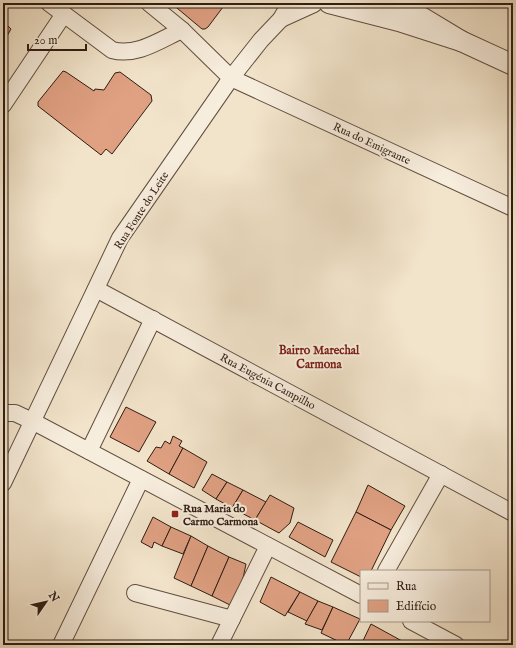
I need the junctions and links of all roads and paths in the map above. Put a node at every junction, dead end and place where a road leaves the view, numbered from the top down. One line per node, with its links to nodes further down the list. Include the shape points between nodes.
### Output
1 (49, 3): 6 (street)
2 (149, 3): 8 (street, Rua do Emigrante)
3 (290, 3): 7 (street)
4 (320, 3): 7 (street); 9 (street, via 399,21)
5 (398, 3): 9 (street)
6 (64, 14): 8 (street, via 112,50 122,53 134,52); 12 (street)
7 (281, 19): 11 (street, Rua Fonte do Leite)
8 (182, 30): 11 (street, Rua do Emigrante)
9 (461, 41): 10 (street)
10 (513, 65)
11 (231, 78): 13 (street, Rua do Emigrante); 14 (street, Rua Fonte do Leite, via 120,238)
12 (3, 105)
13 (513, 208)
14 (96, 288): 15 (street, Rua Eugénia Campilho); 17 (street, Rua Fonte do Leite)
15 (153, 319): 18 (street); 19 (street, Rua Eugénia Campilho)
16 (3, 413): 17 (street, via 14,413)
17 (32, 421): 18 (street); 21 (street, Rua Fonte do Leite)
18 (89, 451): 20 (street)
19 (441, 474): 22 (street, Rua Eugénia Campilho); 24 (street)
20 (141, 479): 23 (street); 29 (street)
21 (3, 483)
22 (513, 513)
23 (268, 546): 26 (street); 27 (street)
24 (387, 570)
25 (135, 593): 27 (street)
26 (360, 594)
27 (232, 619): 30 (street)
28 (413, 622): 31 (street)
29 (60, 645)
30 (218, 645)
31 (456, 645)

